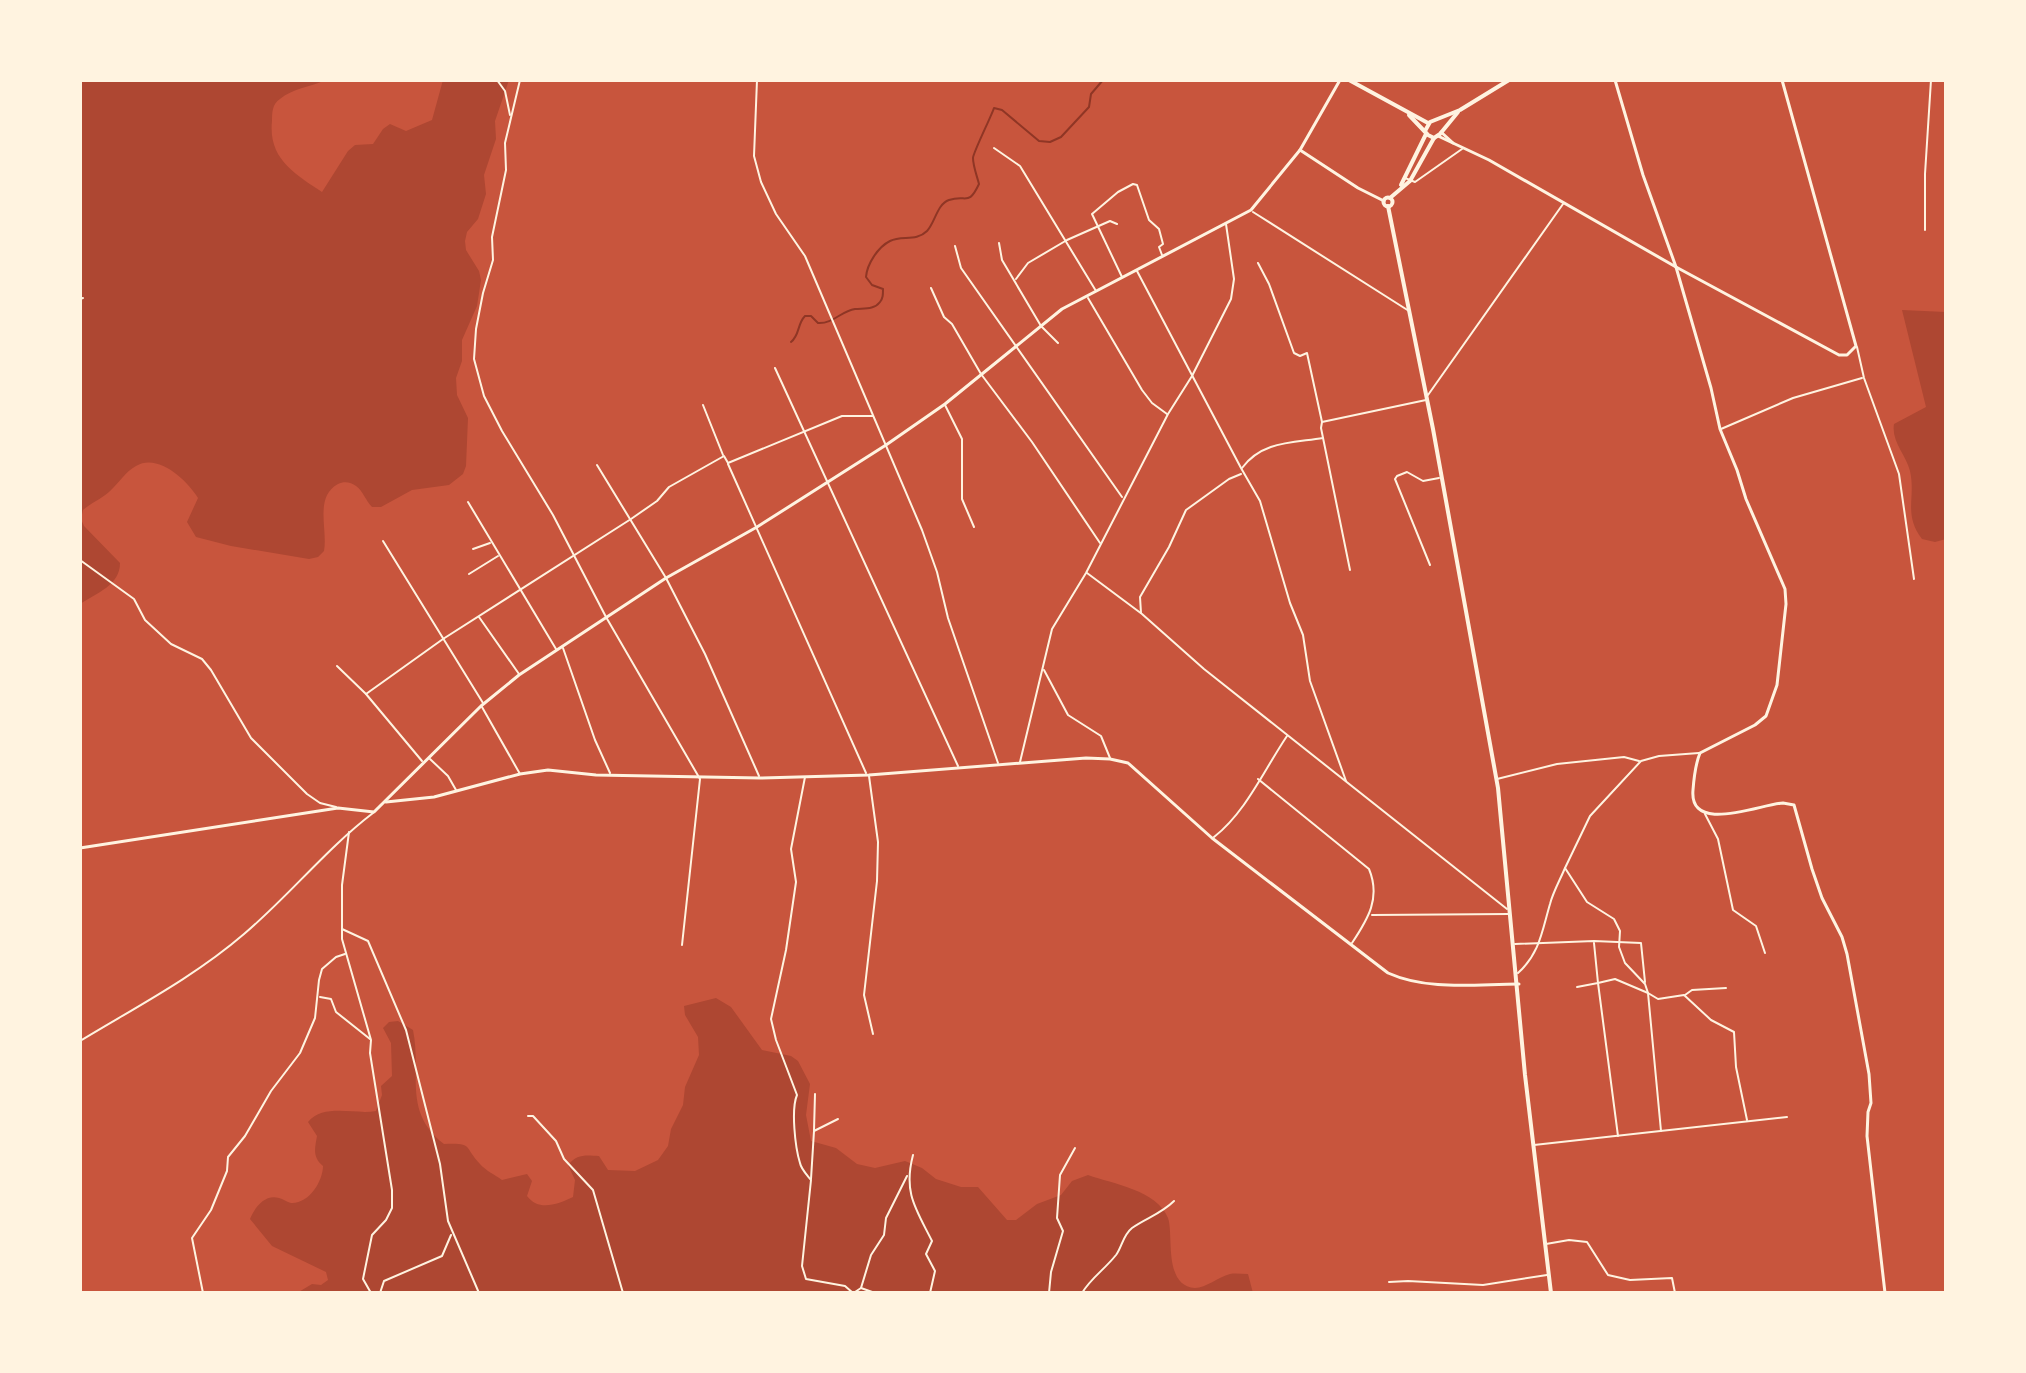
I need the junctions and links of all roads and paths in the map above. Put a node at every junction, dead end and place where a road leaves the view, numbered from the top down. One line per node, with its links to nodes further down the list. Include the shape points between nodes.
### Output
1 (497, 80): 12 (street)
2 (520, 80): 12 (street)
3 (757, 80): 55 (street, via 754,146 761,182 805,256)
4 (1340, 80): 18 (street)
5 (1349, 80): 11 (main road)
6 (1509, 80): 10 (main road)
7 (1615, 80): 35 (street)
8 (1782, 80): 45 (street)
9 (1931, 80): 29 (street)
10 (1460, 110): 13 (main road); 15 (main road)
11 (1408, 114): 13 (main road); 14 (main road)
12 (510, 116): 78 (street, via 493,260 474,359 492,414)
13 (1431, 122): 14 (main road); 15 (main road, via 1440,125)
14 (1426, 132): 15 (main road); 19 (main road)
15 (1439, 134): 17 (street); 19 (main road)
16 (994, 148): 30 (street, via 1020,166)
17 (1463, 148): 20 (street, via 1415,182); 23 (street)
18 (1300, 150): 22 (street); 25 (street)
19 (1415, 166): 20 (main road)
20 (1407, 180): 21 (main road)
21 (1390, 198): 22 (main road); 24 (main road, via 1393,203)
22 (1384, 201): 24 (main road)
23 (1564, 203): 35 (street); 51 (street)
24 (1388, 206): 42 (main road)
25 (1251, 210): 26 (street); 42 (street)
26 (1226, 223): 33 (street); 49 (street, via 1234,290)
27 (1117, 224): 28 (street, via 1110,221)
28 (1098, 227): 30 (street); 33 (street, via 1092,214 1135,184 1161,236); 37 (street)
29 (1925, 230)
30 (1067, 240): 38 (street, via 1028,263); 40 (street)
31 (999, 243): 38 (street, via 1002,260)
32 (955, 246): 46 (street, via 961,268)
33 (1162, 256): 36 (street)
34 (1258, 263): 56 (street, via 1294,353 1307,353)
35 (1676, 267): 45 (street, via 1839,355); 57 (street)
36 (1136, 269): 37 (street); 49 (street)
37 (1122, 277): 40 (street)
38 (1016, 279): 43 (street)
39 (931, 288): 48 (street)
40 (1096, 291): 41 (street)
41 (1087, 296): 43 (street); 54 (street, via 1142,390)
42 (1410, 312): 51 (main road)
43 (1041, 326): 44 (street); 46 (street)
44 (1058, 343)
45 (1856, 346): 50 (street)
46 (1015, 348): 48 (street); 68 (street)
47 (775, 368): 58 (street)
48 (981, 374): 52 (street); 75 (street)
49 (1192, 376): 54 (street); 64 (street)
50 (1864, 378): 57 (street, via 1793,398); 87 (street, via 1899,474)
51 (1427, 398): 56 (street); 66 (main road)
52 (945, 404): 60 (street); 72 (street, via 962,439 962,499)
53 (703, 405): 61 (street)
54 (1168, 414): 68 (street)
55 (873, 416): 58 (street, via 842,416); 60 (street)
56 (1322, 422): 59 (street)
57 (1720, 429): 101 (street, via 1785,589 1786,604 1777,685 1766,716)
58 (802, 432): 62 (street); 67 (street)
59 (1324, 438): 64 (street, via 1263,448); 82 (street)
60 (886, 445): 67 (street); 107 (street, via 937,572)
61 (724, 456): 62 (street); 70 (street, via 669,487)
62 (728, 463): 71 (street)
63 (597, 465): 70 (street)
64 (1241, 468): 65 (street)
65 (1244, 473): 89 (street, via 1186,510 1140,597); 117 (street, via 1260,501 1303,635 1310,681)
66 (1440, 477): 80 (street, via 1423,481 1407,472 1395,479); 116 (main road)
67 (828, 481): 71 (street); 108 (street)
68 (1123, 499): 75 (street)
69 (468, 502): 74 (street)
70 (631, 519): 78 (street); 86 (street)
71 (757, 527): 86 (street); 111 (street)
72 (974, 527)
73 (383, 541): 92 (street)
74 (492, 542): 76 (street); 77 (street)
75 (1101, 544): 83 (street)
76 (473, 549)
77 (499, 555): 81 (street); 88 (street)
78 (574, 557): 88 (street); 91 (street)
79 (80, 560): 120 (street, via 134,599 145,620 171,644 202,659 251,738 307,794)
80 (1430, 565)
81 (477, 569): 84 (street); 85 (street)
82 (1350, 570)
83 (1086, 573): 89 (street); 96 (street, via 1052,629)
84 (469, 574)
85 (480, 575)
86 (666, 578): 91 (street); 113 (street)
87 (1914, 579)
88 (520, 591): 90 (street); 94 (street)
89 (1142, 614): 100 (street)
90 (478, 617): 92 (street); 97 (street)
91 (606, 617): 93 (street); 114 (street)
92 (443, 639): 98 (street); 99 (street)
93 (563, 646): 94 (street); 110 (street)
94 (556, 650): 97 (street)
95 (337, 666): 98 (street)
96 (1044, 670): 103 (street, via 1068,715 1101,736); 106 (street)
97 (519, 675): 99 (street)
98 (366, 694): 105 (street)
99 (483, 705): 102 (street); 109 (street)
100 (1287, 735): 115 (street); 117 (street)
101 (1700, 753): 104 (street); 122 (street, via 1693,796)
102 (428, 757): 105 (street); 118 (street)
103 (1110, 759): 106 (street); 124 (street, via 1128,763)
104 (1641, 761): 116 (street, via 1624,757 1557,764); 126 (street, via 1590,816)
105 (423, 762): 119 (street)
106 (1020, 762): 107 (street)
107 (998, 764): 108 (street)
108 (958, 766): 111 (street)
109 (520, 774): 110 (street); 118 (street)
110 (610, 774): 114 (street)
111 (868, 774): 112 (street); 147 (street, via 878,842 864,979)
112 (805, 776): 113 (street); 162 (street, via 791,849 796,882 771,1019 797,1095 794,1121 800,1165)
113 (760, 778): 114 (street)
114 (700, 779): 135 (street)
115 (1258, 779): 124 (street, via 1229,825); 128 (street, via 1369,869 1375,892)
116 (1497, 779): 127 (main road)
117 (1346, 781): 127 (street)
118 (456, 791): 119 (street)
119 (386, 802): 121 (street)
120 (338, 808): 121 (street); 125 (street)
121 (374, 812): 123 (street)
122 (1704, 813): 136 (street, via 1718,839 1733,910 1756,926); 181 (street, via 1725,815 1783,803 1798,812 1817,883 1844,946 1869,1074 1867,1136)
123 (349, 832): 129 (street); 149 (street, via 246,933 195,973)
124 (1212, 838): 132 (street)
125 (80, 848)
126 (1565, 868): 131 (street, via 1587,902 1614,919); 133 (street)
127 (1510, 913): 128 (street); 134 (main road)
128 (1370, 915): 132 (street)
129 (341, 928): 137 (street); 164 (street, via 368,941 406,1030)
130 (1594, 941): 131 (street); 133 (street); 139 (street)
131 (1619, 942): 141 (street, via 1625,963); 141 (street, via 1641,943)
132 (1352, 943): 140 (street, via 1388,973 1408,982)
133 (1540, 943): 134 (street); 138 (street)
134 (1514, 944): 138 (main road)
135 (682, 945)
136 (1765, 953)
137 (346, 954): 146 (street, via 322,969); 148 (street)
138 (1518, 974): 140 (main road)
139 (1598, 983): 142 (street); 144 (street, via 1615,979); 157 (street)
140 (1519, 984): 158 (main road)
141 (1645, 984): 144 (street)
142 (1577, 987)
143 (1726, 988): 145 (street)
144 (1648, 993): 145 (street, via 1658,999); 156 (street)
145 (1684, 995): 154 (street, via 1711,1020 1734,1032)
146 (318, 996): 148 (street, via 331,999 336,1012); 169 (street, via 300,1053 228,1157 211,1210 192,1238)
147 (873, 1034)
148 (371, 1040): 170 (street, via 392,1208 372,1235 363,1279)
149 (80, 1041)
150 (815, 1094): 155 (street)
151 (528, 1116): 173 (street, via 556,1141 564,1159 593,1190)
152 (1787, 1117): 154 (street)
153 (838, 1119): 155 (street)
154 (1747, 1120): 156 (street)
155 (814, 1131): 162 (street)
156 (1661, 1131): 157 (street)
157 (1618, 1136): 158 (street)
158 (1533, 1145): 165 (main road)
159 (1075, 1148): 177 (street, via 1060,1175 1057,1218 1063,1231)
160 (913, 1155): 161 (street)
161 (908, 1175): 168 (street); 176 (street, via 911,1198 932,1241 926,1254 935,1271)
162 (811, 1180): 174 (street, via 802,1266 806,1279 845,1286)
163 (1174, 1201): 178 (street, via 1127,1231 1116,1255)
164 (452, 1232): 171 (street, via 442,1256 384,1281); 172 (street)
165 (1545, 1245): 166 (main road); 180 (street, via 1587,1242 1608,1275 1672,1278)
166 (1549, 1275): 167 (street, via 1483,1285); 179 (main road)
167 (1389, 1282)
168 (861, 1288): 174 (street); 175 (street)
169 (203, 1293)
170 (371, 1293)
171 (380, 1293)
172 (479, 1293)
173 (623, 1293)
174 (853, 1293)
175 (875, 1293)
176 (930, 1293)
177 (1049, 1293)
178 (1082, 1293)
179 (1551, 1293)
180 (1675, 1293)
181 (1885, 1293)

